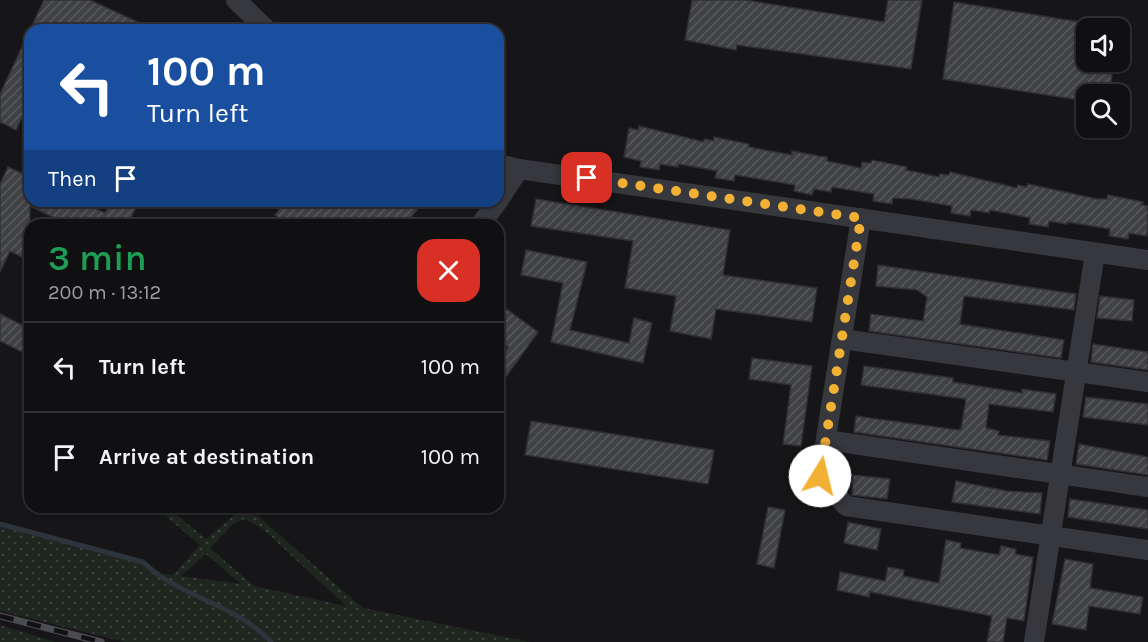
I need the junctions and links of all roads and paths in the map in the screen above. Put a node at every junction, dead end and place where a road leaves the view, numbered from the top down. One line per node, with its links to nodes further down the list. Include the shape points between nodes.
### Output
1 (236, 0): 2 (street)
2 (261, 24)
3 (504, 165): 4 (street)
4 (519, 169): 5 (street); 6 (street)
5 (504, 192)
6 (861, 218): 7 (street); 9 (street)
7 (1095, 253): 8 (street); 10 (street)
8 (1148, 260)
9 (842, 339): 10 (street); 12 (street)
10 (1076, 372): 11 (street); 13 (street)
11 (1148, 382)
12 (826, 440): 13 (street); 15 (street, via 820,476 846,506)
13 (1060, 473): 14 (street); 15 (street)
14 (1148, 488)
15 (1051, 534): 16 (street); 17 (street)
16 (1148, 550)
17 (1034, 642)

